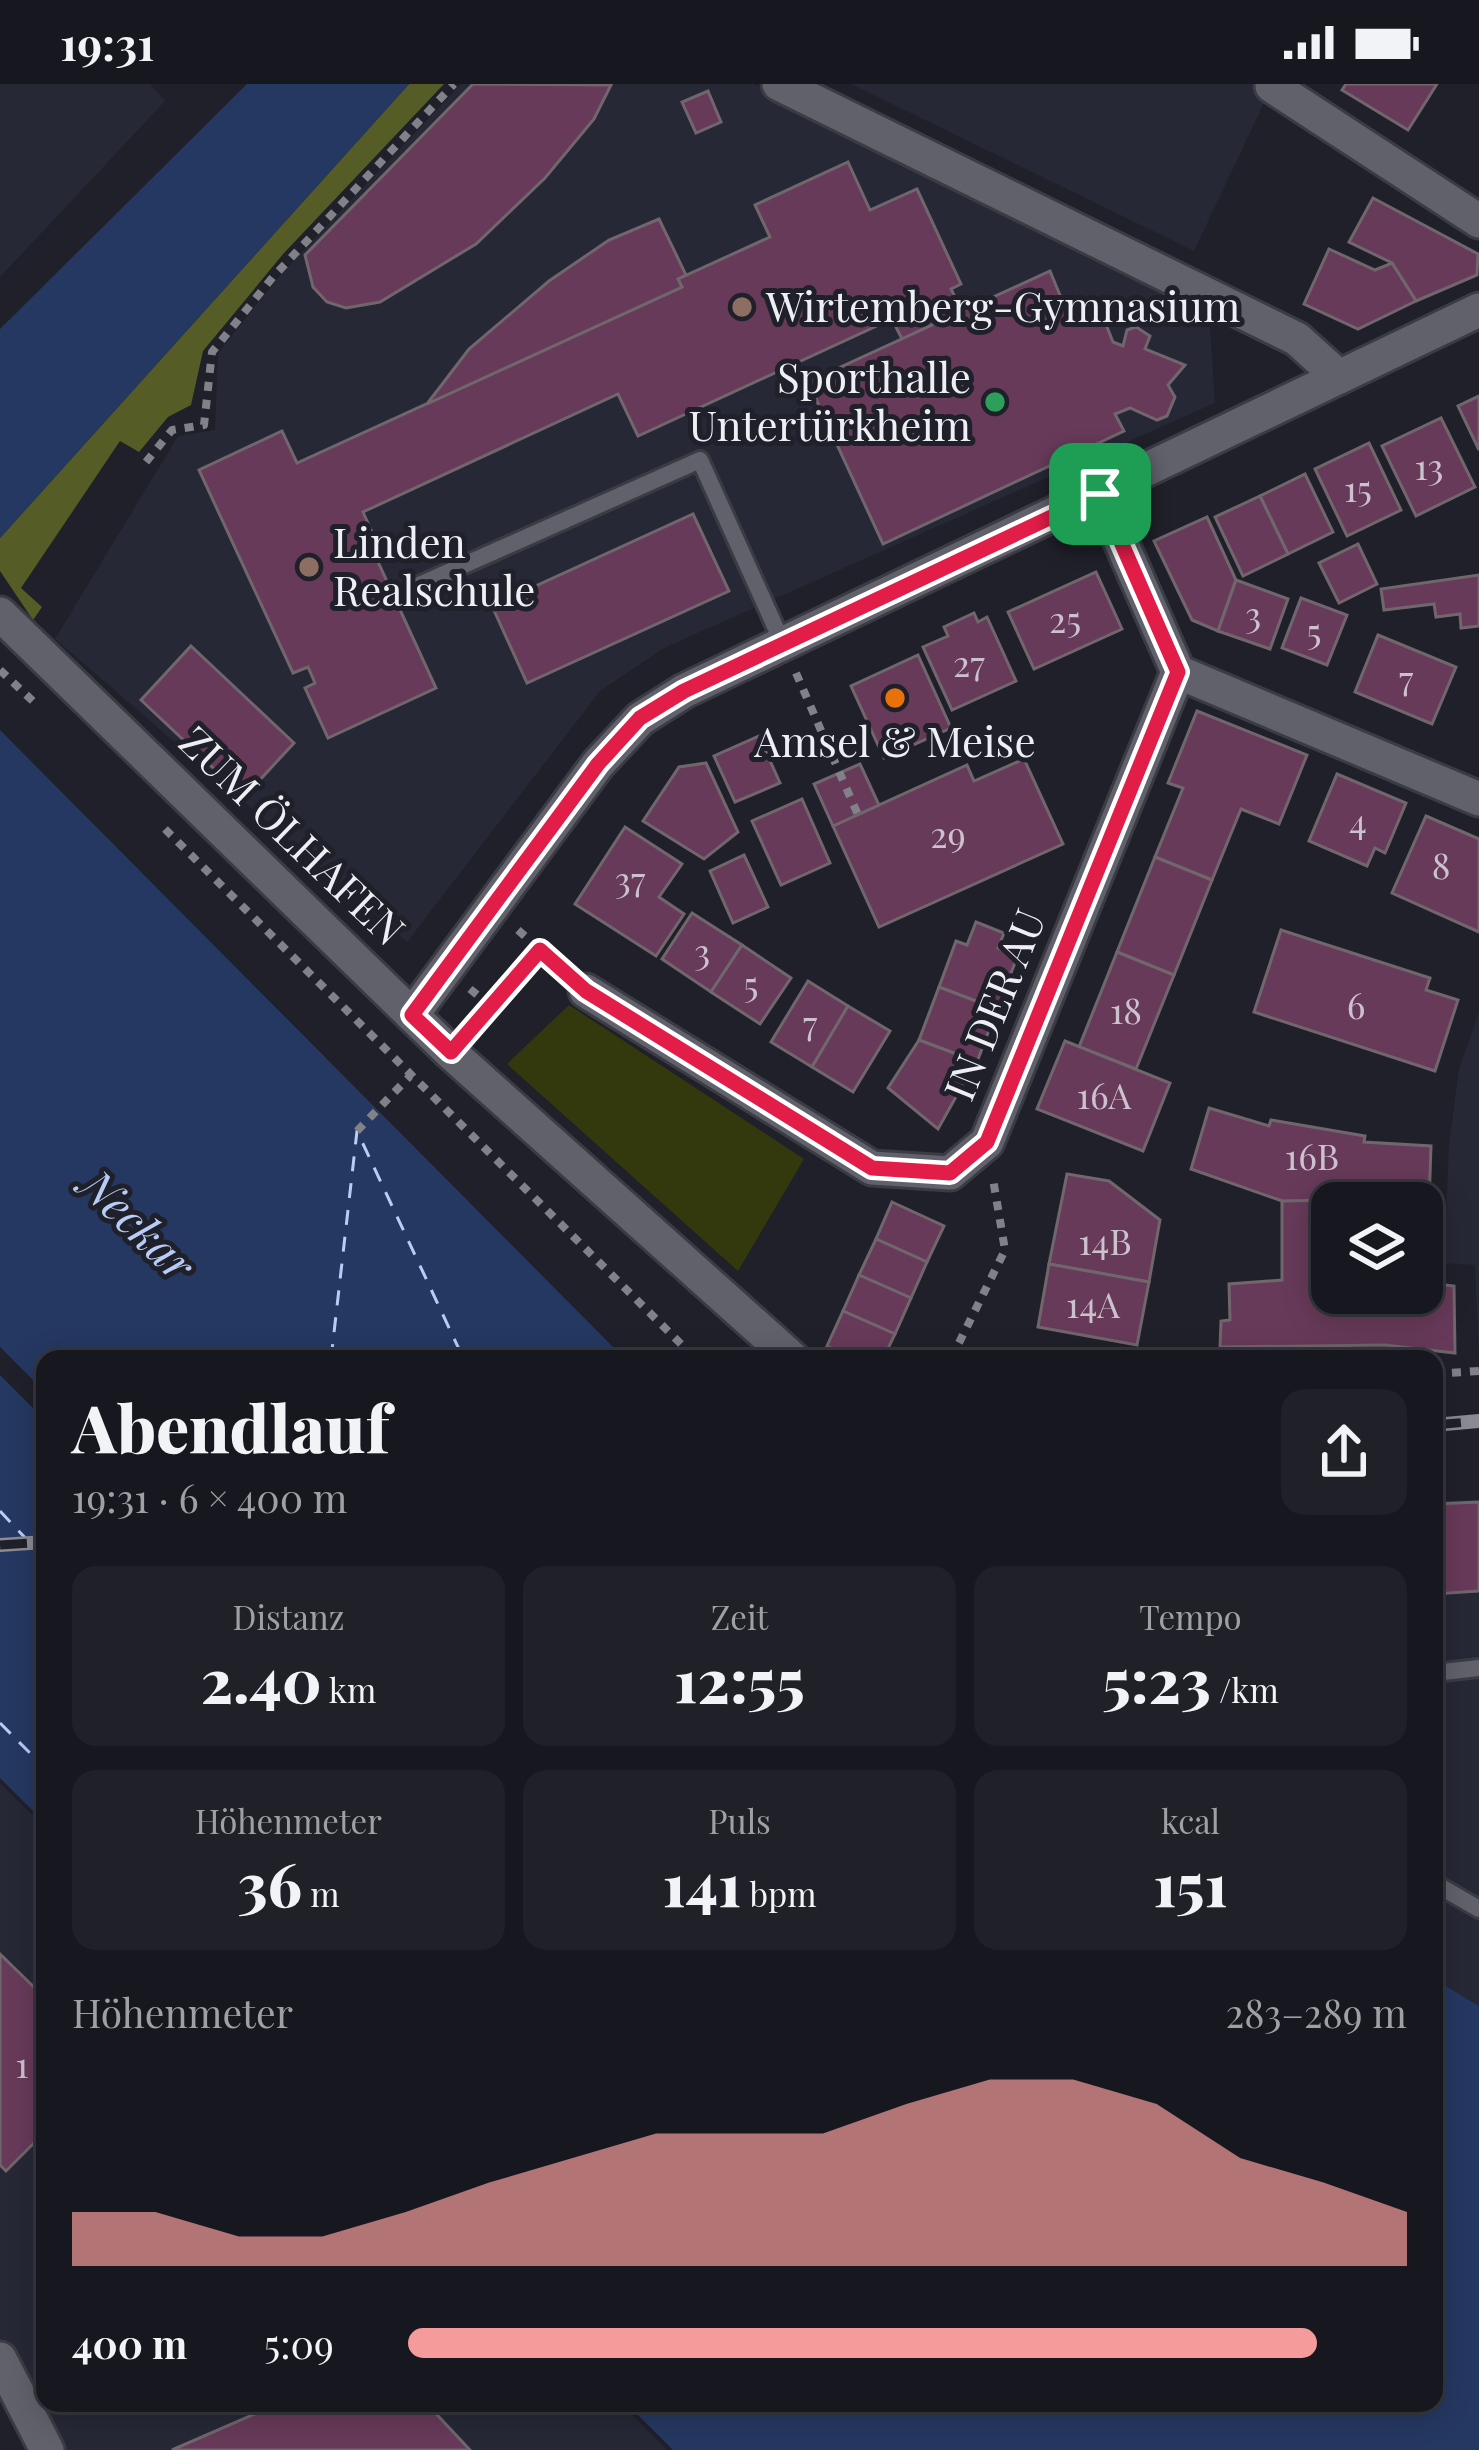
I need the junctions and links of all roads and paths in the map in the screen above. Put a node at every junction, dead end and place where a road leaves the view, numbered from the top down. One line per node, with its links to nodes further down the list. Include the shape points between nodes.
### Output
1 (454, 84): 7 (path, via 212,352 204,425 172,430)
2 (779, 84): 6 (street, via 1297,339)
3 (1273, 86): 4 (street)
4 (1479, 221)
5 (1479, 310): 6 (street)
6 (1339, 377): 8 (street)
7 (146, 462)
8 (1100, 494): 11 (street); 13 (street)
9 (417, 586): 11 (lane, via 700,460)
10 (0, 614): 21 (street, ZUM ÖLHAFEN)
11 (783, 644): 16 (path); 18 (street, via 640,718)
12 (0, 670): 14 (path)
13 (1178, 672): 15 (street); 25 (street, IN DER AU)
14 (49, 716)
15 (1479, 799)
16 (858, 815)
17 (156, 819): 23 (path)
18 (494, 910): 19 (path); 21 (street)
19 (540, 950): 20 (path); 22 (path)
20 (586, 991): 25 (street, IN DER AU, via 872,1168 950,1173)
21 (412, 1015): 22 (street, ZUM ÖLHAFEN)
22 (451, 1052): 27 (street, ZUM ÖLHAFEN)
23 (410, 1076): 24 (path); 26 (path)
24 (357, 1131)
25 (987, 1142): 28 (path, via 1005,1250)
26 (687, 1350)
27 (783, 1350)
28 (955, 1350)
29 (1479, 1371): 30 (path)
30 (1443, 1373)
31 (1479, 1668): 32 (lane)
32 (1443, 1672)
33 (1443, 1888): 34 (lane)
34 (1479, 1909)
35 (0, 2359): 36 (street)
36 (47, 2450)

